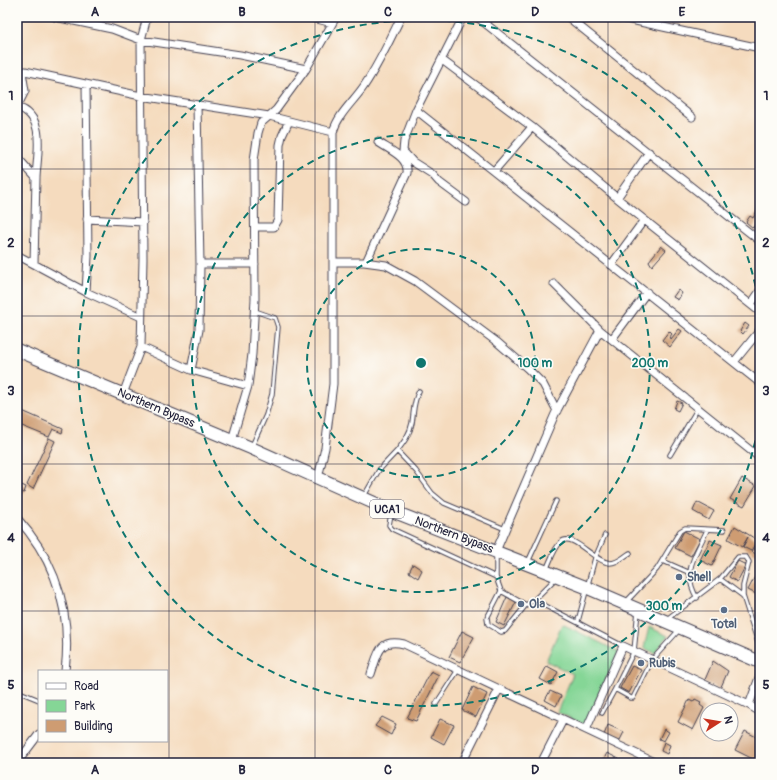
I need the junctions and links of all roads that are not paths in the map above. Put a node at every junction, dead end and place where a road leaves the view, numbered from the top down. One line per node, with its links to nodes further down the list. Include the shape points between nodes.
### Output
1 (55, 17): 10 (street, via 112,29)
2 (147, 17): 10 (street)
3 (310, 17): 9 (street)
4 (401, 17): 23 (street, via 378,63 337,121)
5 (463, 17): 12 (street)
6 (477, 17): 25 (street)
7 (568, 17): 20 (street)
8 (617, 17): 11 (street)
9 (334, 20): 13 (street)
10 (141, 40): 13 (street, via 240,55); 15 (street)
11 (760, 48)
12 (442, 60): 18 (street); 22 (street)
13 (306, 69): 19 (street)
14 (86, 84): 15 (street); 17 (street, via 24,71 22,76 25,91); 31 (street)
15 (141, 96): 16 (street); 33 (street)
16 (197, 104): 19 (street); 40 (street)
17 (17, 107): 28 (street, via 26,110 38,127)
18 (416, 110): 27 (street); 30 (street, via 404,141 403,151 413,162)
19 (269, 116): 21 (street); 34 (street, via 261,124 256,138)
20 (692, 117)
21 (289, 121): 23 (street); 34 (street, via 280,145 278,220 274,227)
22 (532, 127): 27 (street); 29 (street)
23 (333, 132): 37 (street)
24 (378, 142): 38 (street, via 406,162 408,167)
25 (649, 152): 29 (street); 35 (street)
26 (17, 157): 28 (street)
27 (494, 171): 42 (street)
28 (36, 178): 39 (street)
29 (617, 198): 32 (street)
30 (466, 202)
31 (87, 219): 33 (street); 45 (street)
32 (644, 220): 42 (street); 47 (street)
33 (143, 222): 50 (street)
34 (255, 227): 41 (street)
35 (760, 241)
36 (17, 255): 39 (street)
37 (334, 262): 38 (street); 69 (street, via 333,384 325,448)
38 (366, 262): 63 (street, via 386,265 415,281 497,342 542,384)
39 (34, 264): 45 (street)
40 (200, 264): 41 (street); 57 (street, via 199,330)
41 (255, 264): 48 (street)
42 (611, 265): 46 (street)
43 (554, 284): 51 (street)
44 (760, 291): 47 (street)
45 (86, 292): 50 (street)
46 (647, 292): 53 (street); 56 (street)
47 (750, 304): 49 (street)
48 (255, 311): 59 (street); 65 (lane, via 275,318 278,328 272,394)
49 (760, 312)
50 (141, 317): 54 (street)
51 (600, 330): 53 (street); 63 (street)
52 (760, 330): 56 (street)
53 (612, 339): 62 (street)
54 (141, 347): 57 (street); 61 (street)
55 (17, 350): 61 (main road, Northern Bypass / UCA1)
56 (734, 362): 58 (street)
57 (192, 370): 59 (street)
58 (760, 383)
59 (248, 386): 64 (street)
60 (419, 391): 66 (lane, via 407,440)
61 (123, 394): 64 (main road, Northern Bypass / UCA1)
62 (698, 408): 67 (lane); 68 (street)
63 (557, 411): 74 (street)
64 (232, 440): 65 (main road, Northern Bypass / UCA1)
65 (252, 448): 69 (main road, Northern Bypass / UCA1)
66 (397, 451): 70 (lane, via 379,470); 74 (lane, via 444,504)
67 (670, 455)
68 (760, 458)
69 (318, 478): 70 (main road, Northern Bypass / UCA1)
70 (362, 498): 72 (main road, Northern Bypass / UCA1)
71 (556, 501): 82 (lane)
72 (392, 511): 78 (main road, Northern Bypass / UCA1); 86 (lane, via 389,520 392,528)
73 (17, 518): 107 (street, via 37,542 57,583 66,634)
74 (505, 529): 78 (street)
75 (707, 530): 76 (lane); 81 (lane, via 685,528 680,531); 84 (lane)
76 (724, 530)
77 (605, 535): 80 (lane)
78 (496, 551): 82 (main road, Northern Bypass / UCA1); 86 (lane)
79 (630, 553): 80 (lane, via 611,563)
80 (595, 558): 83 (lane, via 576,542 566,539 556,548); 88 (lane)
81 (664, 561): 84 (lane); 93 (lane)
82 (528, 564): 83 (main road, Northern Bypass / UCA1)
83 (546, 571): 85 (main road, Northern Bypass / UCA1)
84 (688, 572): 91 (lane, via 692,590)
85 (558, 576): 88 (main road, Northern Bypass / UCA1); 92 (lane)
86 (496, 578): 89 (lane)
87 (720, 579): 90 (lane); 90 (lane, via 738,557 746,557 749,562); 91 (lane)
88 (588, 588): 93 (main road, Northern Bypass / UCA1); 96 (lane)
89 (502, 591): 94 (lane); 94 (lane, via 487,618 488,624 501,632 505,631)
90 (743, 596): 100 (lane)
91 (697, 598): 97 (lane)
92 (534, 600): 94 (lane); 96 (lane)
93 (624, 604): 95 (main road, Northern Bypass / UCA1)
94 (526, 605)
95 (638, 610): 97 (main road, Northern Bypass / UCA1); 103 (lane)
96 (578, 621): 101 (lane)
97 (665, 621): 98 (main road, Northern Bypass / UCA1)
98 (681, 627): 104 (lane); 105 (main road, Northern Bypass / UCA1)
99 (760, 628): 100 (lane)
100 (755, 633): 102 (lane)
101 (623, 646): 103 (street); 119 (street)
102 (760, 649)
103 (634, 651): 104 (street); 110 (lane)
104 (652, 660): 110 (lane, via 633,698); 115 (street)
105 (760, 662)
106 (459, 669): 108 (street, via 404,644 393,642 381,647); 111 (street); 114 (lane)
107 (65, 670)
108 (370, 674)
109 (760, 676): 115 (street)
110 (615, 689): 117 (lane)
111 (499, 690): 118 (street); 122 (street)
112 (17, 691): 113 (lane)
113 (38, 700)
114 (436, 704)
115 (749, 705): 116 (street)
116 (760, 712)
117 (602, 713)
118 (563, 720): 119 (street); 123 (street)
119 (586, 730): 124 (street)
120 (38, 735): 121 (street)
121 (17, 763)
122 (462, 763)
123 (541, 763)
124 (656, 763)

